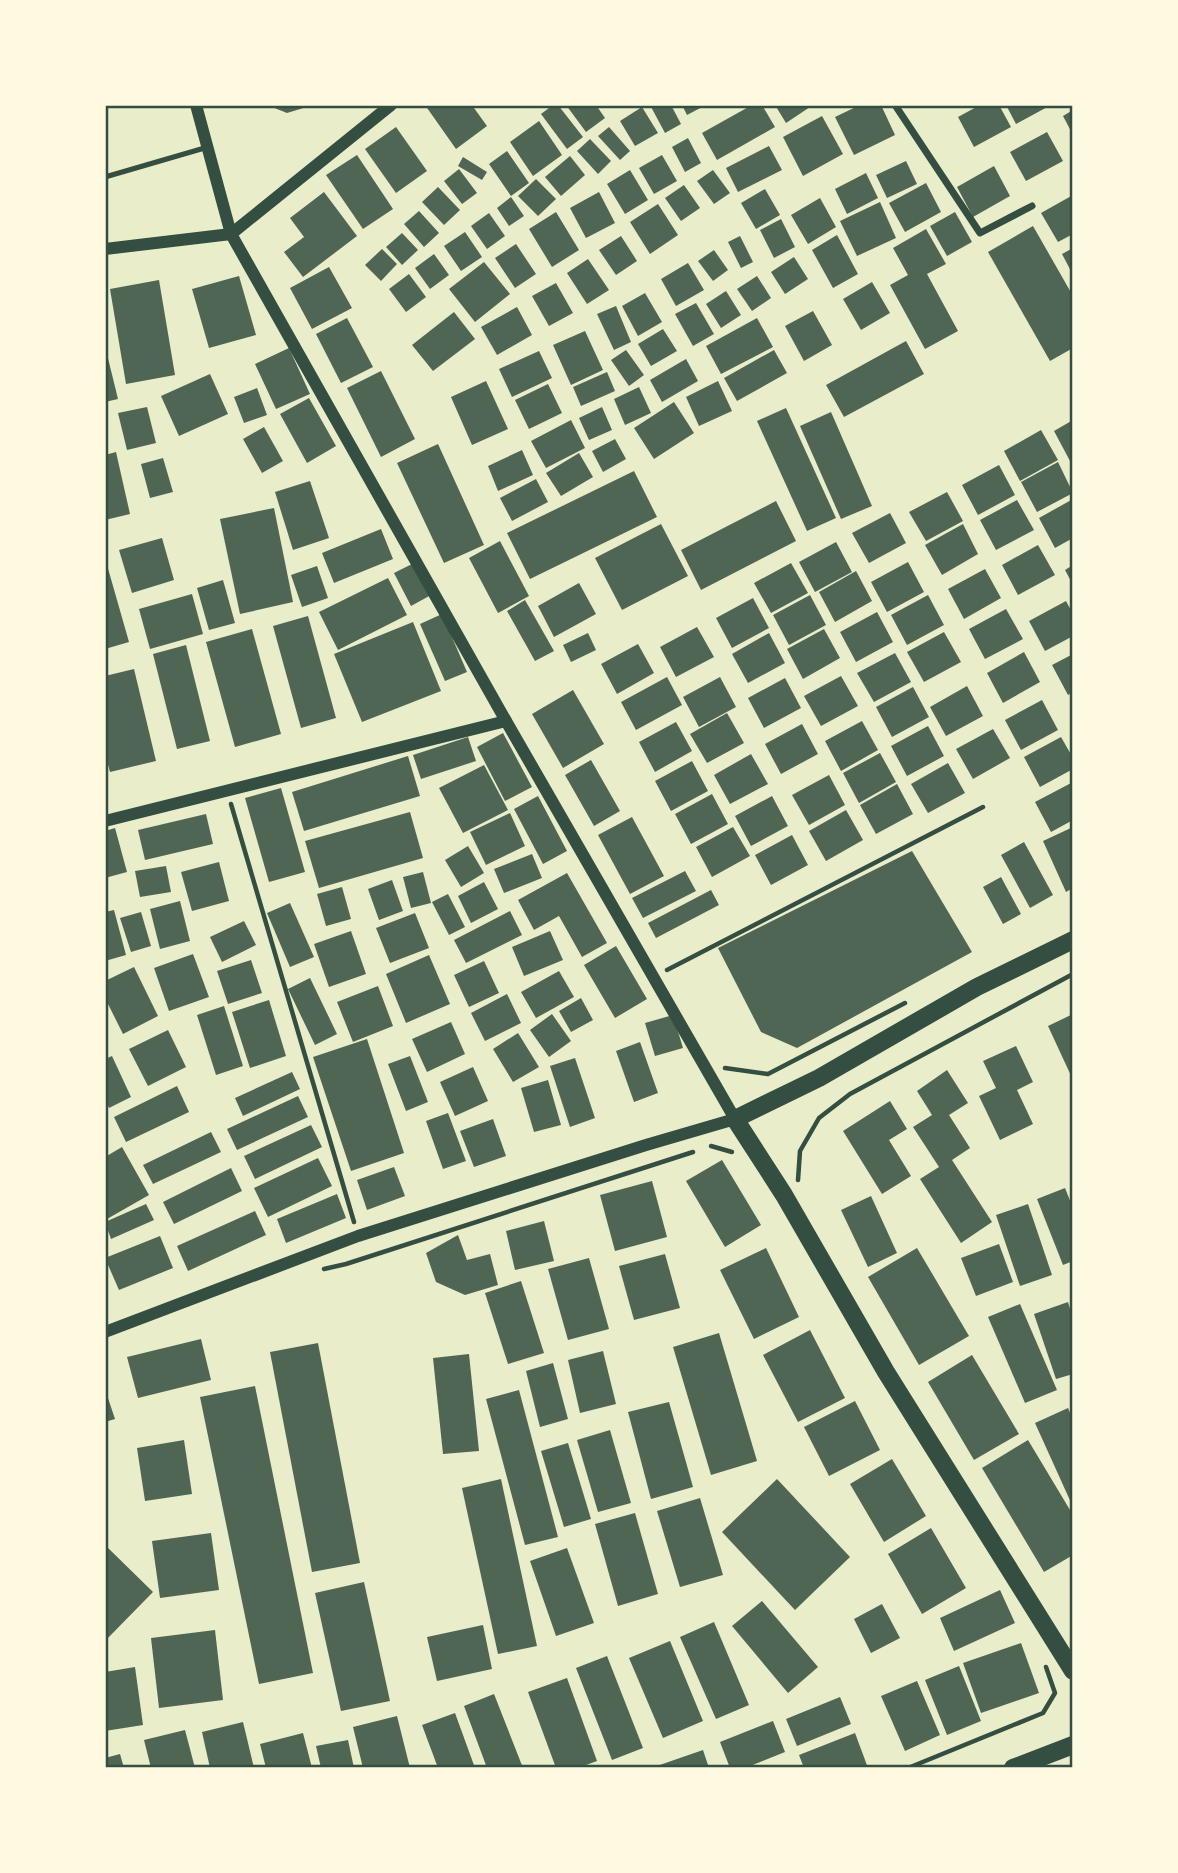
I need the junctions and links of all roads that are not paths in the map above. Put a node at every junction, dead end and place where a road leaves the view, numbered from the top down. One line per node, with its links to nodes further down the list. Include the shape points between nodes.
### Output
1 (196, 105): 4 (street)
2 (391, 105): 7 (street)
3 (895, 105): 6 (street, via 979,233)
4 (208, 146): 5 (lane); 7 (street)
5 (105, 176)
6 (1032, 206)
7 (231, 234): 8 (street); 9 (street)
8 (105, 249)
9 (506, 721): 10 (street); 12 (street)
10 (105, 821)
11 (1073, 940): 12 (main road)
12 (735, 1119): 13 (street, via 358,1236); 14 (main road, via 886,1372)
13 (105, 1332)
14 (1068, 1653): 15 (main road)
15 (1073, 1671)
16 (1073, 1745): 17 (main road)
17 (1013, 1768)

